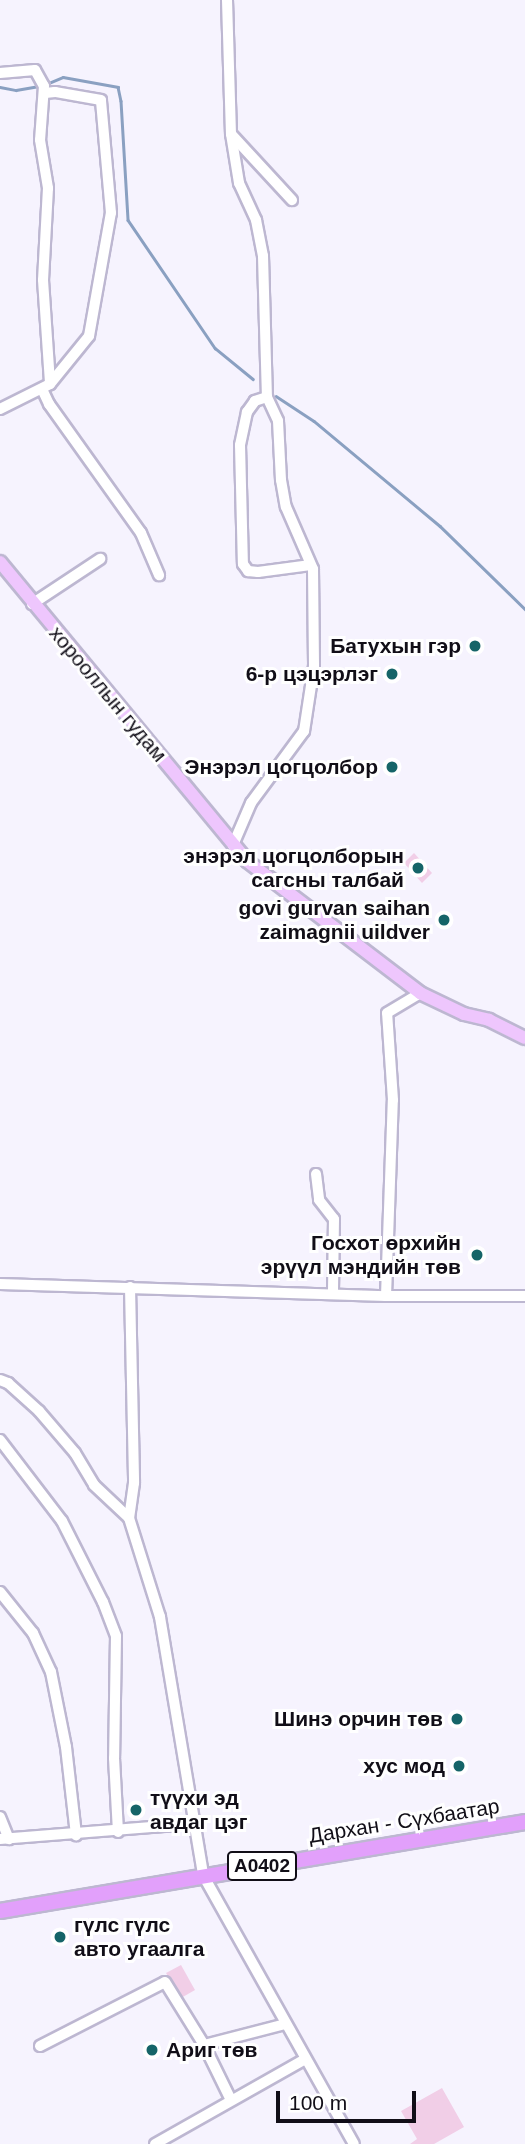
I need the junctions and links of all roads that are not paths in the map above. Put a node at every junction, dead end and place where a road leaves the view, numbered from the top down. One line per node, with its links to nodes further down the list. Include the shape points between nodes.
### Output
1 (227, 0): 4 (street)
2 (0, 73): 3 (street, via 35,70)
3 (45, 93): 6 (street, via 40,140 48,188 43,280); 6 (street, via 101,100 111,213 89,336)
4 (231, 134): 5 (street); 7 (street, via 239,183 256,220 263,256)
5 (292, 200)
6 (46, 386): 8 (street); 12 (street, via 49,404 141,533)
7 (267, 397): 11 (street, via 278,421 286,506); 11 (street, via 255,401 247,412 240,445 243,564 248,571 258,572)
8 (0, 409)
9 (100, 559): 13 (street)
10 (0, 562): 13 (main road, хорооллын гудам)
11 (312, 565): 14 (street, via 314,666 304,731 251,803)
12 (159, 575)
13 (32, 604): 14 (main road, хорооллын гудам)
14 (233, 845): 15 (main road, хорооллын гудам, via 270,879)
15 (420, 993): 16 (main road, хорооллын гудам); 21 (street, via 387,1013 393,1100)
16 (525, 1038)
17 (316, 1174): 20 (street, via 318,1200 334,1219)
18 (0, 1284): 19 (street)
19 (130, 1287): 20 (street); 25 (street, via 134,1483)
20 (333, 1294): 21 (street)
21 (386, 1296): 22 (street)
22 (525, 1296)
23 (0, 1380): 25 (street, via 39,1410 75,1453 94,1485)
24 (0, 1440): 30 (street, via 62,1521 116,1636 113,1698)
25 (129, 1518): 29 (street, via 160,1617)
26 (0, 1592): 31 (street, via 33,1633 51,1672)
27 (0, 1817): 32 (street)
28 (525, 1822): 33 (highway, Дархан - Сүхбаатар / A0402)
29 (192, 1824): 30 (street); 33 (street)
30 (118, 1832): 31 (street)
31 (76, 1835): 32 (street)
32 (4, 1839)
33 (203, 1875): 34 (highway, Дархан - Сүхбаатар / A0402); 35 (street)
34 (0, 1911)
35 (285, 2024): 37 (street); 38 (street)
36 (40, 2046): 37 (street, via 164,1982)
37 (204, 2046): 39 (street)
38 (305, 2059): 39 (street); 41 (street)
39 (231, 2100): 40 (street)
40 (155, 2144)
41 (354, 2144)

